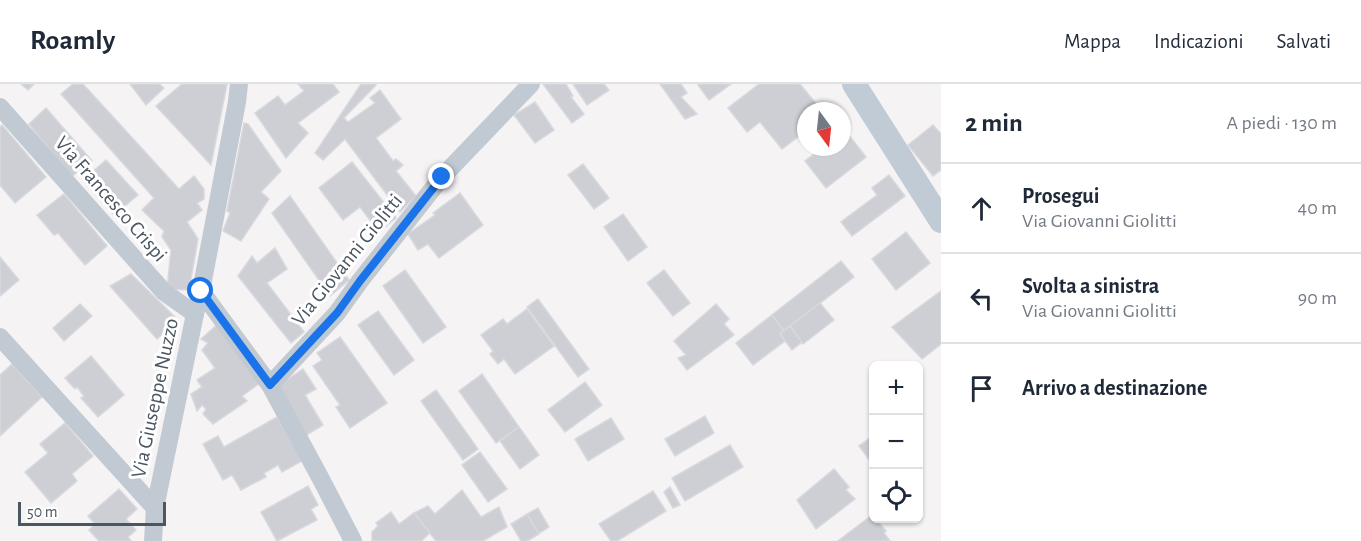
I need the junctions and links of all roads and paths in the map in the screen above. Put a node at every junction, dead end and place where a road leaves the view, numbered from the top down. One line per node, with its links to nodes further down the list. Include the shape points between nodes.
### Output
1 (239, 84): 6 (street, Via Giuseppe Nuzzo)
2 (531, 84): 9 (street, Via Giovanni Giolitti, via 442,177 337,313)
3 (854, 84): 5 (main road)
4 (0, 107): 7 (street, Via Francesco Crispi, via 164,292)
5 (941, 221)
6 (201, 291): 7 (street, Via Giuseppe Nuzzo); 9 (street)
7 (195, 314): 10 (street, Via Giuseppe Nuzzo)
8 (0, 337): 10 (street, Via Giuseppe Nuzzo)
9 (270, 385): 12 (street)
10 (155, 508): 11 (street, Via Giuseppe Nuzzo)
11 (153, 541)
12 (353, 541)

